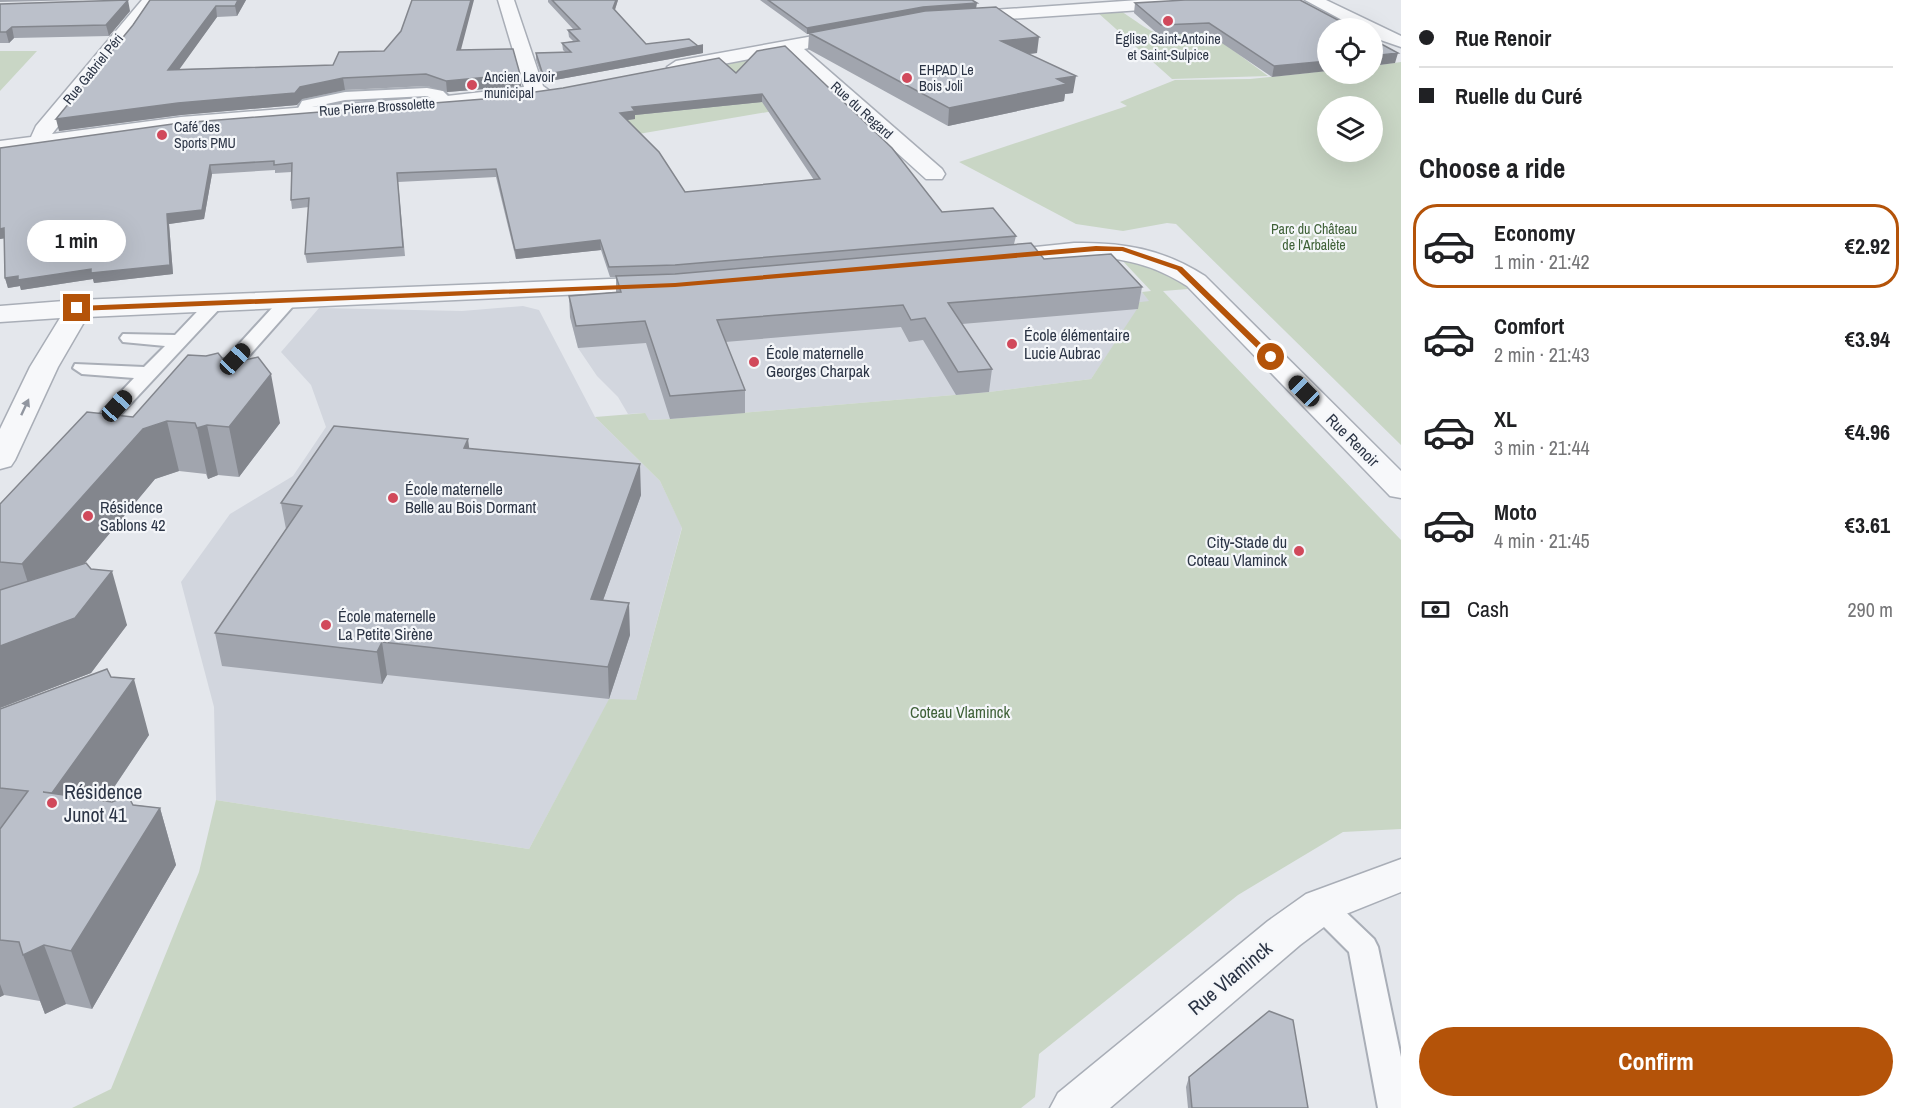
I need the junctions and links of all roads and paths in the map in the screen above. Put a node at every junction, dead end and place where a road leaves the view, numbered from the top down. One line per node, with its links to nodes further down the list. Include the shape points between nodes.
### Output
1 (506, 0): 13 (street)
2 (1215, 0): 5 (street)
3 (1313, 0): 6 (street)
4 (143, 4): 14 (street, Rue Gabriel Péri, via 43,130)
5 (946, 18)
6 (1349, 18)
7 (873, 30): 10 (street)
8 (1383, 34): 9 (street)
9 (1401, 42)
10 (790, 46): 11 (street); 16 (street, Rue du Regard)
11 (654, 72)
12 (563, 88): 13 (street, Rue Pierre Brossolette)
13 (535, 92): 14 (street, Rue Pierre Brossolette, via 181,123)
14 (40, 141): 15 (street, Rue Pierre Brossolette)
15 (0, 147)
16 (934, 174)
17 (970, 261): 30 (street, Rue Renoir, via 1096,248 1141,253 1180,268)
18 (687, 284): 19 (street)
19 (289, 300): 20 (street); 27 (lane)
20 (216, 302): 21 (street); 24 (lane)
21 (77, 308): 22 (street); 29 (street, one-way to 21)
22 (0, 314)
23 (129, 338): 24 (lane)
24 (177, 341): 26 (lane)
25 (82, 368): 26 (lane)
26 (148, 373): 28 (lane)
27 (212, 386)
28 (79, 448)
29 (0, 460)
30 (1401, 489)
31 (1401, 875): 32 (street, Rue Vlaminck)
32 (1321, 906): 33 (street, Rue Vlaminck); 34 (lane, via 1363,947)
33 (1075, 1108)
34 (1395, 1108)

